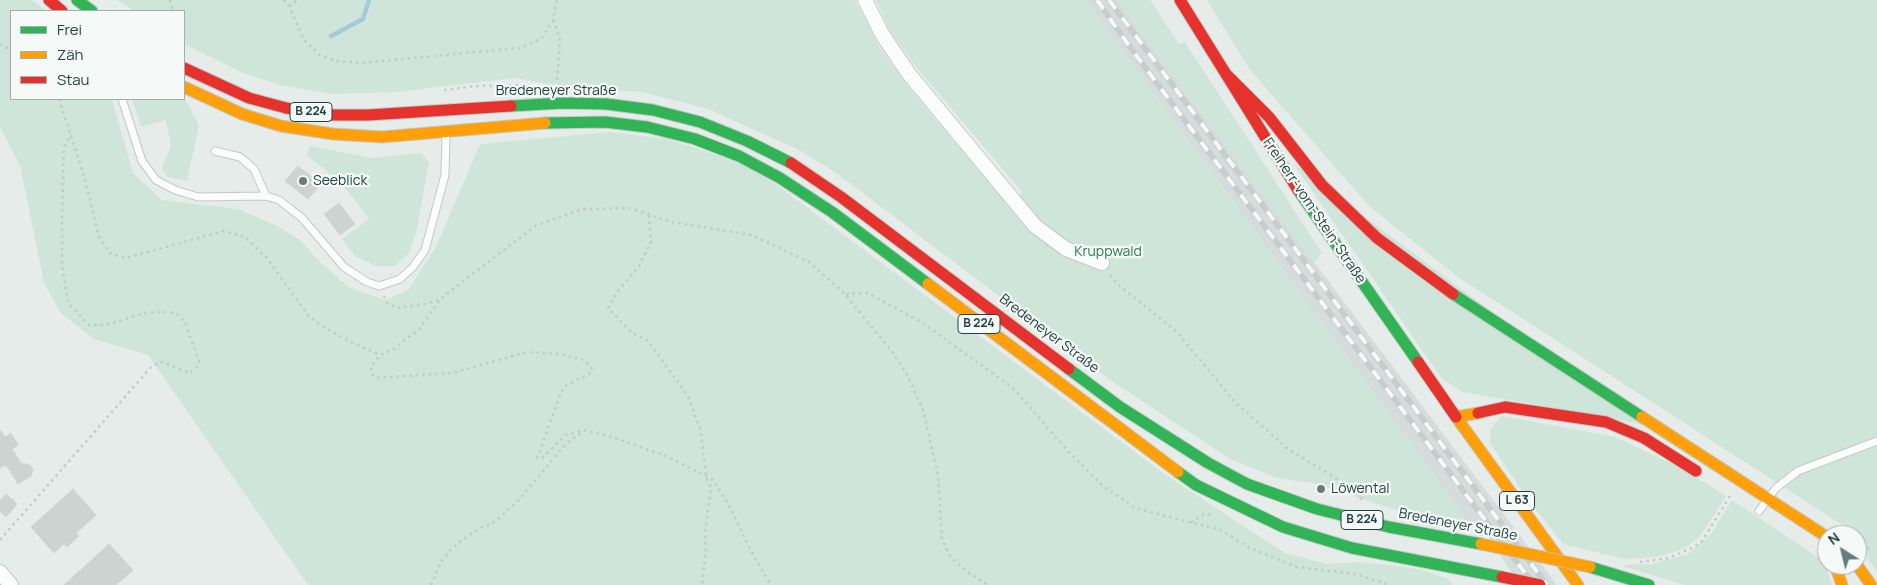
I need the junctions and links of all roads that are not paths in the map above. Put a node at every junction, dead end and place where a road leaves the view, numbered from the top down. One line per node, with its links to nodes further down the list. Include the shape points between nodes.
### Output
1 (49, 0): 5 (main road)
2 (77, 0): 6 (main road)
3 (865, 0): 14 (street, via 882,34 909,74 1035,226 1066,249)
4 (1180, 0): 8 (main road, Freiherr-vom-Stein-Straße / L 63)
5 (61, 10)
6 (91, 10)
7 (185, 68): 11 (main road, Bredeneyer Straße / B 224, via 249,98 294,110 329,115)
8 (1226, 74): 15 (main road, Freiherr-vom-Stein-Straße / L 63, via 1290,179); 18 (main road, via 1269,117 1322,185 1377,238 1446,290)
9 (185, 87): 11 (main road, Bredeneyer Straße / B 224, via 242,114 281,126 334,134 382,137)
10 (122, 100): 13 (lane, via 142,162 156,180 174,190 198,197)
11 (447, 120): 13 (lane, via 444,175 425,250 414,267 400,279 379,286 367,282 344,267 302,218 279,200); 23 (main road, Bredeneyer Straße / B 224, bridge, via 605,122 647,127 695,139 738,156 780,178 832,212 1196,485 1239,508 1320,539); 25 (main road, Bredeneyer Straße / B 224, bridge, via 563,103 652,110 700,122 792,164 841,197 1120,407 1247,484 1317,508 1389,527 1590,568)
12 (215, 151): 13 (lane, via 240,157 254,168)
13 (266, 196)
14 (1102, 264)
15 (1456, 417): 17 (main road, via 1505,407 1606,422 1644,438); 24 (main road, L 63)
16 (1877, 441): 18 (lane, via 1798,471 1785,479)
17 (1708, 478)
18 (1768, 498): 19 (lane); 20 (main road)
19 (1759, 511)
20 (1817, 530)
21 (0, 572): 22 (street)
22 (11, 585)
23 (1540, 585)
24 (1578, 585)
25 (1649, 585)

